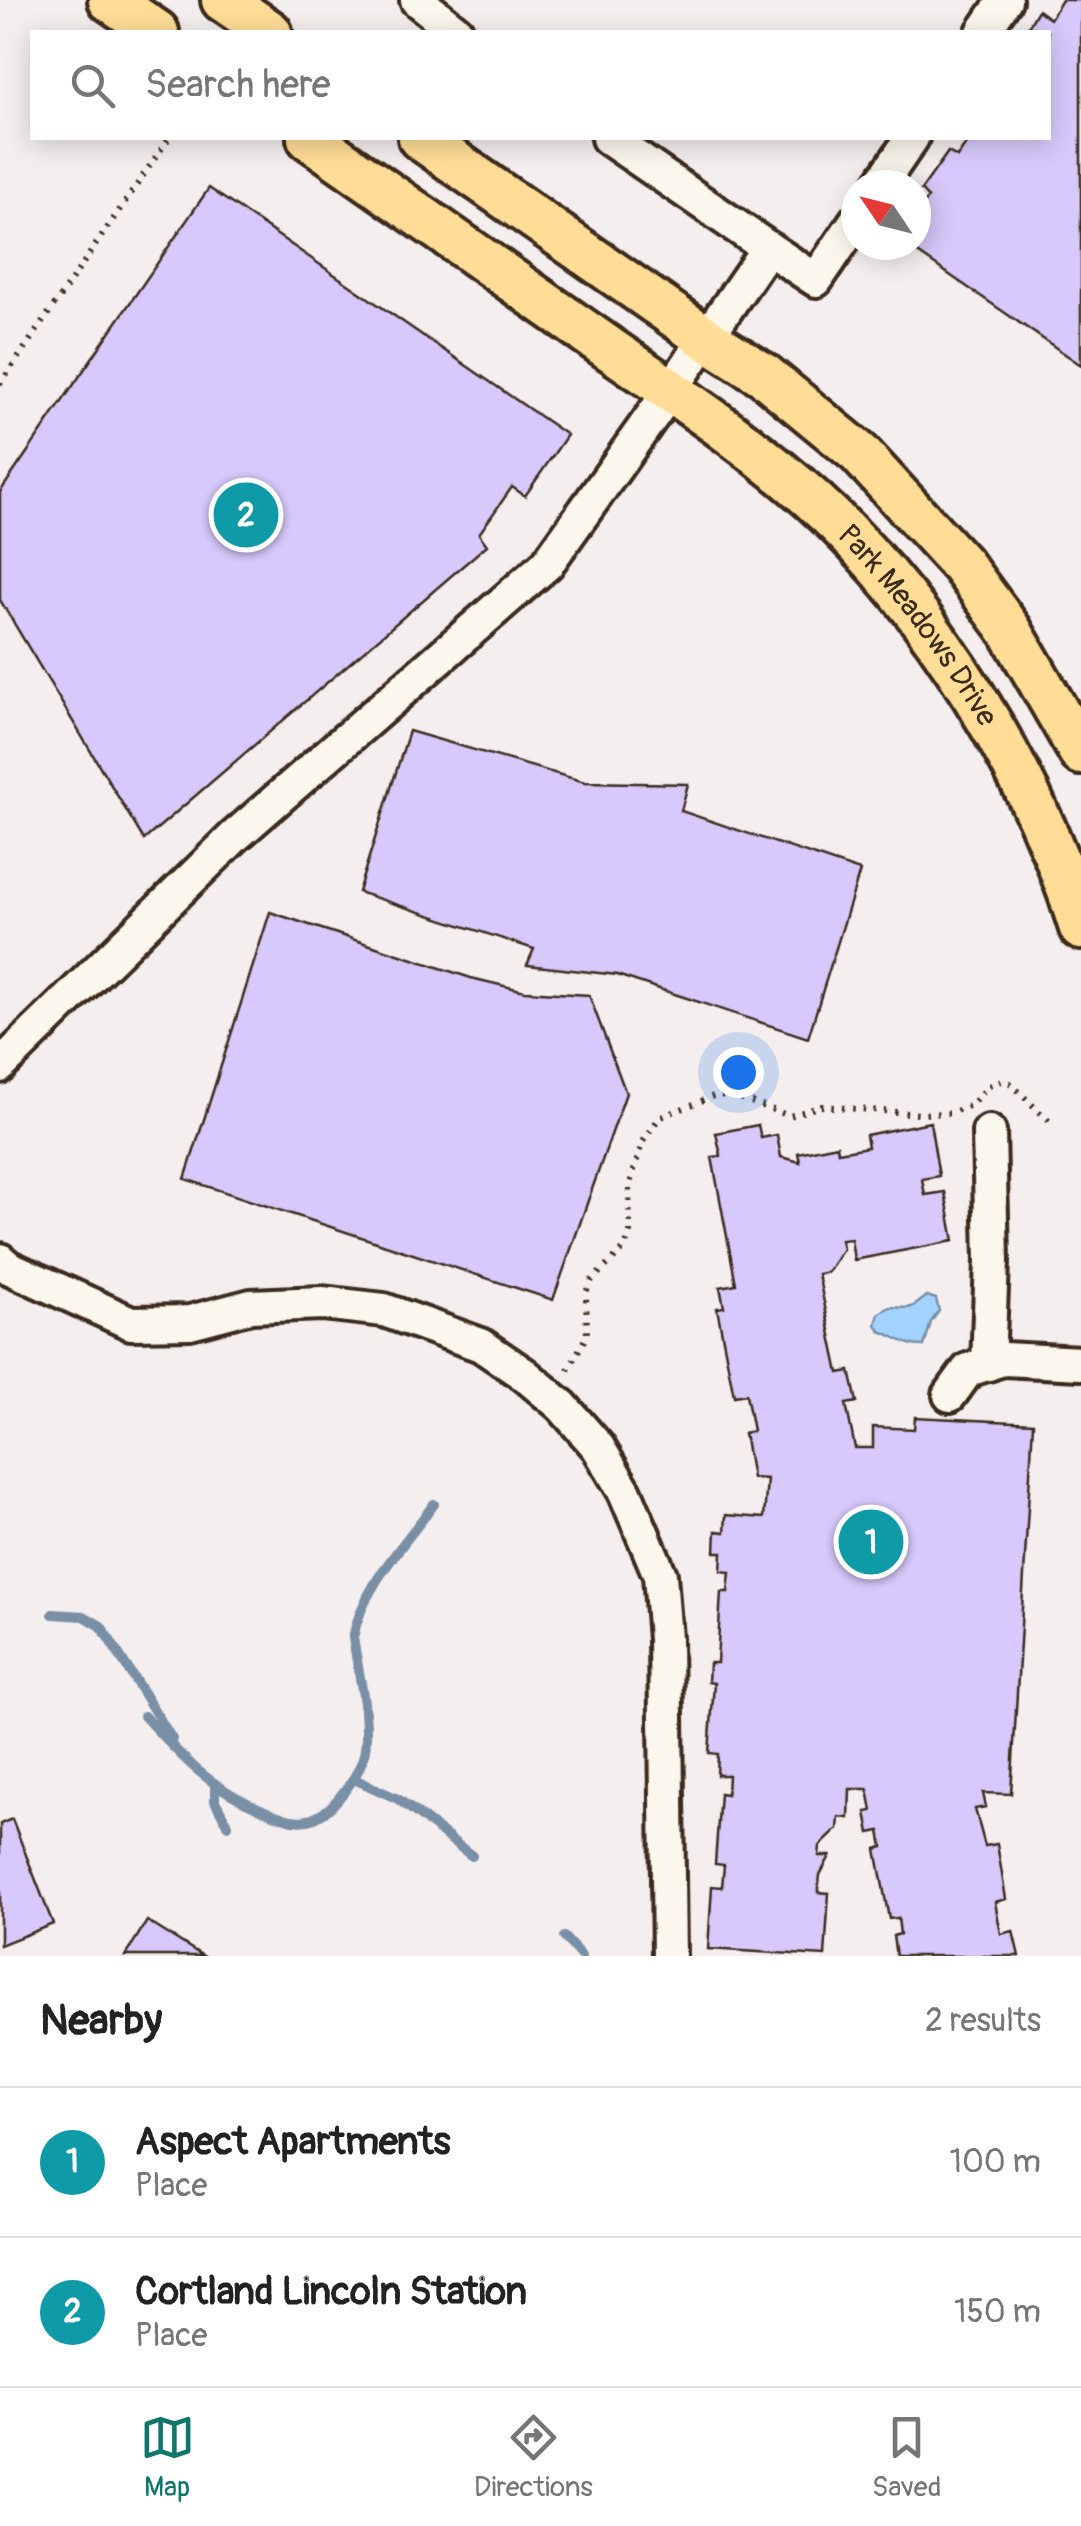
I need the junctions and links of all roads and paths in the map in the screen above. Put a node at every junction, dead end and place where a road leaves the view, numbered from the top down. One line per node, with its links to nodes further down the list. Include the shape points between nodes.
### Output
1 (110, 0): 4 (main road)
2 (417, 0): 5 (street)
3 (1005, 0): 6 (street)
4 (155, 30)
5 (454, 30)
6 (984, 30)
7 (168, 140): 16 (path)
8 (312, 140): 17 (main road, Park Meadows Drive)
9 (423, 140): 15 (main road)
10 (611, 140): 14 (street)
11 (911, 140): 12 (street)
12 (890, 170)
13 (841, 243): 14 (street, via 816,280)
14 (768, 248): 15 (street)
15 (706, 338): 17 (street); 18 (main road, via 764,375 859,453 962,565 1010,630)
16 (0, 384)
17 (670, 391): 19 (main road, Park Meadows Drive, via 814,502 911,606 955,666 1025,787); 20 (street, via 546,564 236,836)
18 (1081, 753)
19 (1081, 928)
20 (0, 1066)
21 (1053, 1124): 26 (path, via 1002,1081 950,1113 821,1106 790,1116 716,1095 658,1118 629,1186 625,1248 592,1280 582,1349)
22 (988, 1132): 25 (street)
23 (0, 1260): 26 (street, via 131,1323 190,1322 251,1306 384,1310 481,1345)
24 (1081, 1363): 25 (street)
25 (988, 1364): 27 (street, via 968,1370)
26 (550, 1395): 28 (street, via 598,1447 660,1574)
27 (950, 1395)
28 (669, 1956)

